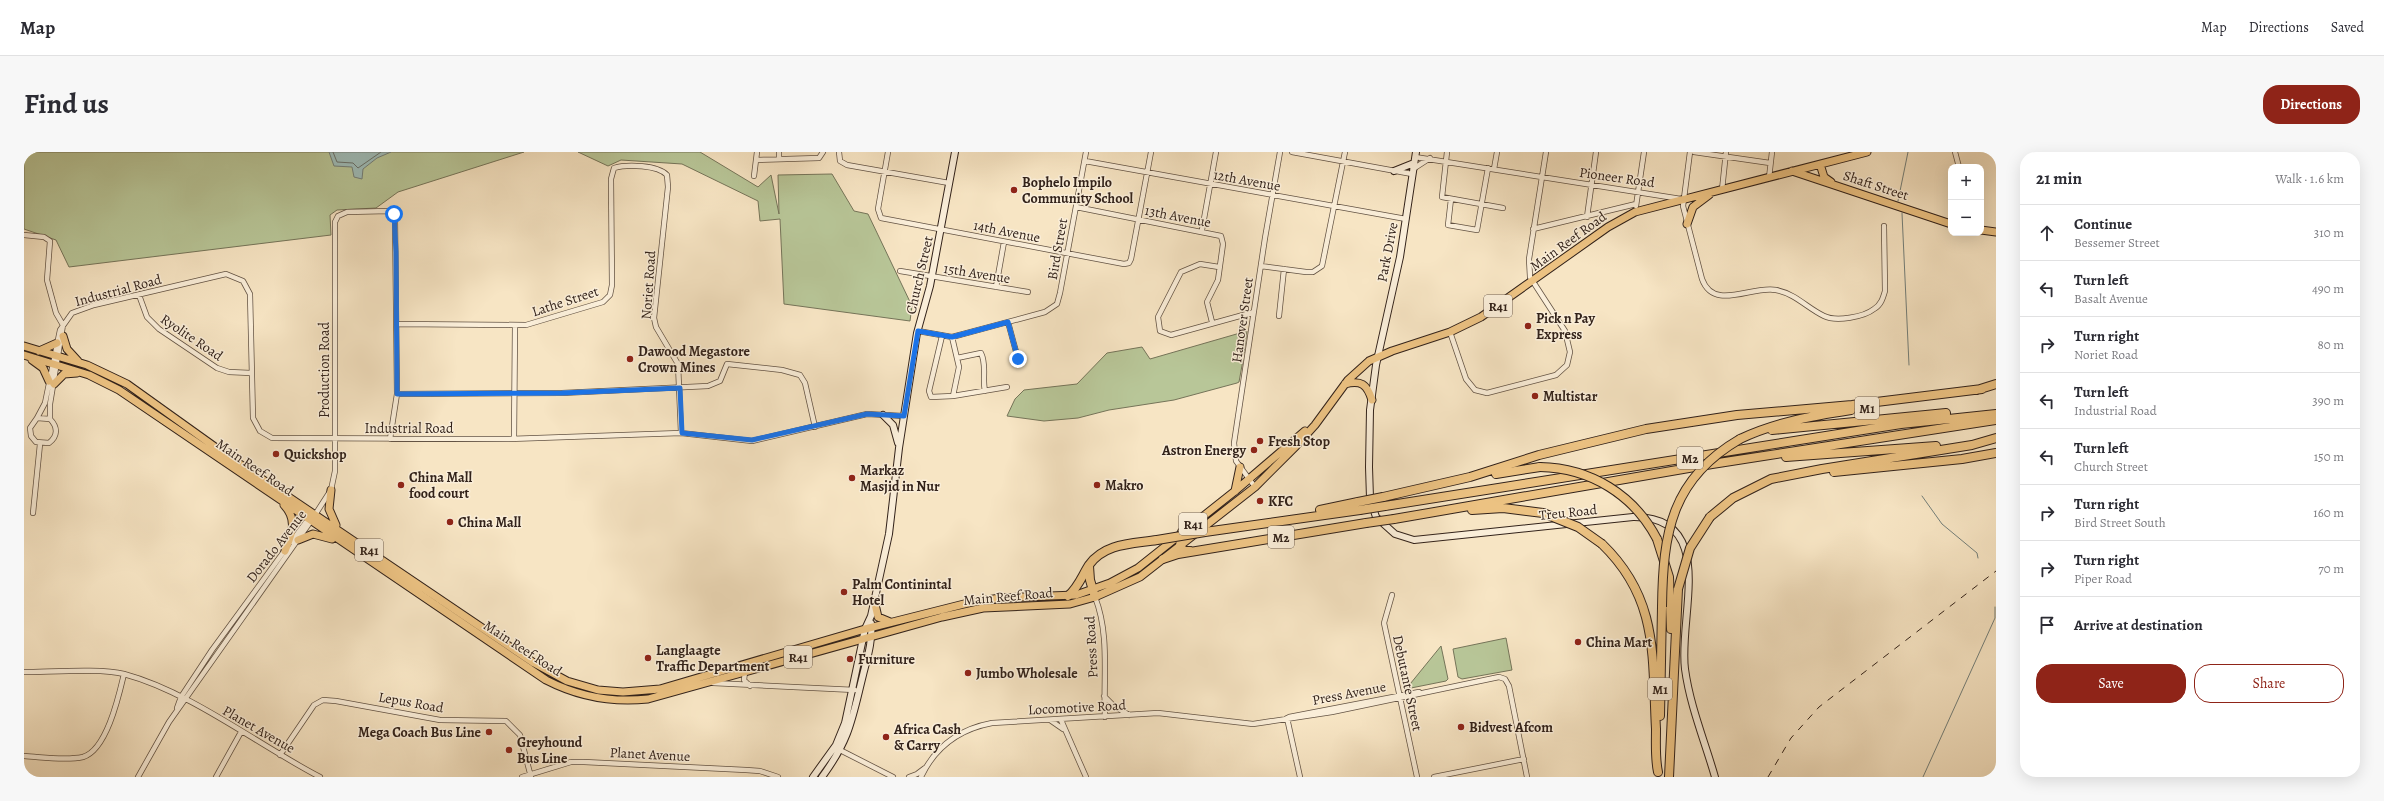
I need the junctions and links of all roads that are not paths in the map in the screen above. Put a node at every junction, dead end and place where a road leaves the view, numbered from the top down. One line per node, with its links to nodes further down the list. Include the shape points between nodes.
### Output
1 (757, 152): 28 (street)
2 (779, 152): 26 (street)
3 (801, 152): 27 (street)
4 (823, 152): 27 (street, via 819,158)
5 (888, 152): 40 (street)
6 (955, 152): 46 (street, Church Street)
7 (1086, 152): 29 (street, Bird Street)
8 (1151, 152): 41 (street)
9 (1216, 152): 48 (street)
10 (1280, 152): 53 (street, Hanover Street)
11 (1292, 152): 30 (street, Pioneer Road)
12 (1345, 152): 30 (street)
13 (1447, 152): 31 (street)
14 (1497, 152): 37 (street)
15 (1546, 152): 43 (street)
16 (1596, 152): 47 (street)
17 (1644, 152): 51 (street)
18 (1690, 152): 55 (street)
19 (1694, 152): 24 (street)
20 (1772, 152): 33 (street)
21 (1867, 152): 34 (main road, Main Reef Road / R41)
22 (1954, 152): 35 (street)
23 (839, 154): 40 (street, via 840,162 844,164)
24 (1726, 154): 33 (street); 50 (street)
25 (1430, 158): 31 (street, Pioneer Road); 32 (street, Pioneer Road); 32 (street)
26 (779, 159): 27 (street); 28 (street)
27 (801, 159)
28 (757, 160): 42 (street)
29 (1085, 161): 41 (street, 12th Avenue); 58 (street, Bird Street)
30 (1344, 161): 38 (street, Pioneer Road); 57 (street)
31 (1446, 162): 36 (street, Pioneer Road); 54 (street, via 1441,194 1443,198)
32 (1414, 163): 38 (street); 38 (street, Pioneer Road); 63 (street, Park Drive)
33 (1770, 164): 44 (street)
34 (1820, 164): 39 (main road, Main Reef Road / R41); 49 (main road, via 1826,179)
35 (1958, 164)
36 (1488, 168): 37 (street, Pioneer Road); 56 (street)
37 (1494, 169): 43 (street, Pioneer Road)
38 (1394, 171)
39 (1792, 171): 44 (main road, Main Reef Road / R41); 49 (main road, Shaft Street)
40 (884, 172): 46 (street); 68 (street, 14th Avenue, via 879,217)
41 (1147, 173): 48 (street, 12th Avenue); 62 (street)
42 (754, 176)
43 (1542, 177): 47 (street, Pioneer Road); 67 (street)
44 (1769, 178): 50 (main road, Main Reef Road / R41)
45 (669, 181): 90 (street, Lathe Street, via 667,175 660,170 625,166 614,168 611,178 610,295 598,305 576,309 540,322); 112 (street, Noriet Road, via 654,318 656,327 678,364)
46 (949, 183): 68 (street, Church Street)
47 (1591, 184): 51 (street, Pioneer Road); 61 (street)
48 (1210, 185): 53 (street, 12th Avenue); 69 (street)
49 (1842, 188): 64 (main road, Shaft Street)
50 (1722, 190): 52 (main road, Main Reef Road / R41)
51 (1638, 191): 55 (street, Pioneer Road); 60 (street)
52 (1713, 192): 55 (main road, Main Reef Road / R41); 65 (main road, via 1693,208)
53 (1272, 195): 57 (street, 12th Avenue); 75 (street, Hanover Street)
54 (1451, 199): 56 (street); 56 (street, via 1448,225 1461,228 1477,230)
55 (1682, 199): 60 (main road, Main Reef Road / R41); 65 (street)
56 (1482, 204): 59 (street)
57 (1335, 206): 63 (street, 12th Avenue); 77 (street, via 1322,266 1310,272)
58 (1076, 207): 62 (street, 13th Avenue); 74 (street, Bird Street)
59 (1503, 208)
60 (1635, 208): 61 (street); 80 (main road, Main Reef Road / R41)
61 (1587, 217): 67 (street)
62 (1138, 219): 69 (street, 13th Avenue); 74 (street, 14th Avenue, via 1130,262 1124,264)
63 (1406, 219): 101 (street, Park Drive)
64 (1948, 223)
65 (1687, 224): 66 (street, via 1702,279 1713,294 1730,296 1774,290 1790,294 1823,316 1837,318 1870,312 1882,301 1886,283)
66 (1884, 226)
67 (1533, 229): 80 (street, via 1529,266)
68 (941, 230): 73 (street, 14th Avenue); 79 (street, Church Street)
69 (1202, 230): 76 (street, 13th Avenue, via 1222,238)
70 (1984, 230): 71 (main road)
71 (1996, 232)
72 (24, 235): 89 (street, via 44,237 50,241 47,280 56,313)
73 (1004, 242): 74 (street, 14th Avenue); 81 (street)
74 (1067, 254): 86 (street, Bird Street, via 1057,304 1045,312)
75 (1261, 266): 77 (street); 84 (street, Hanover Street)
76 (1219, 267): 87 (street, via 1218,280 1207,302); 87 (street, via 1200,264 1182,272 1158,317 1158,328 1163,334 1171,335)
77 (1284, 269): 85 (street)
78 (900, 271): 79 (street, 15th Avenue)
79 (932, 277): 81 (street, 15th Avenue); 91 (street, Church Street)
80 (1533, 282): 92 (main road, Main Reef Road / R41, via 1481,317); 92 (street, via 1565,331 1570,356 1561,372 1503,390 1481,393 1466,379)
81 (996, 287): 82 (street, 15th Avenue)
82 (1028, 292)
83 (139, 295): 89 (street, Industrial Road, via 81,308 72,313); 106 (street, Ryolite Road, via 147,317 158,329 217,368 229,372); 106 (street, Industrial Road, via 220,275 239,278 245,285 250,299)
84 (1254, 312): 87 (street); 139 (street, Hanover Street, via 1234,443 1235,457)
85 (1279, 316)
86 (1008, 322): 95 (street); 103 (street)
87 (1212, 322)
88 (397, 324): 90 (street, Lathe Street); 115 (street); 131 (street, Production Road, via 394,214 388,211 347,212 338,216 335,222)
89 (63, 325): 93 (street); 96 (street)
90 (515, 325): 116 (street)
91 (918, 331): 94 (street); 122 (street, Church Street)
92 (1450, 332): 101 (main road, Main Reef Road / R41)
93 (63, 336): 100 (street); 104 (main road, via 67,349)
94 (942, 336): 95 (street); 117 (street, via 929,393 935,398)
95 (952, 337): 102 (street)
96 (57, 343): 98 (main road); 100 (street)
97 (24, 346): 98 (main road, Main Reef Road / R41)
98 (39, 351): 100 (main road, Main Reef Road / R41)
99 (24, 355): 105 (main road, Main Reef Road / R41); 108 (main road, via 40,364)
100 (57, 356): 104 (main road, Main Reef Road / R41); 105 (street)
101 (1378, 356): 109 (main road, Main Reef Road / R41, via 1363,366); 118 (street, Treu Road)
102 (957, 358): 114 (street, via 981,353); 117 (street, via 958,371)
103 (1018, 359)
104 (81, 363): 150 (main road, Main Reef Road / R41, via 127,384 228,456)
105 (55, 364): 107 (main road, Main Reef Road / R41); 108 (street)
106 (251, 373): 131 (street, Industrial Road, via 253,418 264,434 279,439)
107 (89, 375): 108 (main road, via 69,373); 146 (main road, Main Reef Road / R41, via 119,390)
108 (51, 382): 123 (street); 125 (street)
109 (1345, 384): 118 (main road, via 1362,383 1369,390); 124 (main road, Main Reef Road / R41)
110 (1996, 384): 113 (highway, M1)
111 (1007, 387): 114 (street)
112 (680, 388): 116 (street); 127 (street, via 717,383 724,375 727,364 782,370 800,375 805,382); 128 (street, Noriet Road)
113 (1982, 389): 129 (highway, M1, via 1799,419 1770,425); 140 (highway, via 1852,405 1737,415 1668,425 1583,444)
114 (985, 391): 117 (street)
115 (397, 394): 116 (street); 132 (street)
116 (514, 394): 133 (street)
117 (953, 396)
118 (1372, 400): 217 (street, Treu Road, via 1369,467 1372,508 1379,522 1402,537 1426,539 1633,517 1655,518 1668,524 1678,533 1686,546 1689,564 1684,633 1685,668 1691,699)
119 (1996, 410): 129 (highway, via 1803,425)
120 (1996, 414): 147 (highway, M2, bridge, via 1901,424 1385,506)
121 (883, 415): 122 (street, Industrial Road); 127 (street, Industrial Road, via 860,415); 136 (street, via 893,425)
122 (904, 416): 136 (street, Church Street)
123 (37, 418): 125 (street); 135 (street, via 31,424 29,432 33,440)
124 (1320, 418): 141 (main road, Main Reef Road / R41); 143 (main road, Main Reef Road / R41)
125 (50, 419): 135 (street, via 56,427 55,436 49,443)
126 (1996, 420): 138 (highway, M2)
127 (814, 427): 128 (street, Industrial Road, via 752,440)
128 (682, 433): 133 (street, Industrial Road)
129 (1743, 437): 199 (highway, M1, bridge, via 1701,468 1685,490 1673,515 1665,545)
130 (1996, 438): 134 (highway, M1)
131 (335, 439): 132 (street, Industrial Road); 144 (street, Production Road, via 335,471)
132 (390, 439): 133 (street, Industrial Road)
133 (514, 439)
134 (1987, 441): 138 (highway); 142 (highway, M1, via 1800,472)
135 (40, 444): 149 (street)
136 (899, 448): 164 (street, Church Street, via 889,534)
137 (1996, 453): 142 (highway, via 1962,460)
138 (1712, 464): 148 (highway, M2)
139 (1240, 467): 141 (street, Hanover Street); 145 (main road)
140 (1470, 477): 147 (highway, bridge, via 1383,497); 168 (highway, bridge, via 1540,468 1576,473 1607,485 1637,509 1658,539 1669,577)
141 (1249, 479): 143 (street, Hanover Street); 145 (main road, Main Reef Road / R41)
142 (1771, 480): 168 (highway, M1, bridge, via 1733,498 1710,517 1690,548 1678,589)
143 (1255, 487): 155 (main road, Main Reef Road / R41)
144 (331, 490): 150 (street, Production Road); 152 (main road, via 330,512)
145 (1235, 491): 153 (main road, Main Reef Road / R41)
146 (280, 500): 151 (main road, Main Reef Road / R41); 157 (main road, via 293,521 293,532)
147 (1359, 506): 160 (highway, M2, bridge, via 1108,548 1099,553)
148 (1442, 510): 158 (highway, M2, bridge); 199 (highway, bridge, via 1503,508 1543,513 1578,527 1602,544 1630,576 1646,613 1653,660)
149 (33, 513)
150 (315, 513): 151 (street, Dorado Avenue); 152 (main road, Main Reef Road / R41)
151 (310, 520): 154 (street, Dorado Avenue); 156 (main road, Main Reef Road / R41); 157 (street, Dorado Avenue)
152 (340, 530): 170 (main road, Main Reef Road / R41, via 534,663 572,683 598,690 636,691 660,689)
153 (1182, 532): 155 (highway); 161 (main road, Main Reef Road / R41, via 1138,568)
154 (298, 540): 156 (main road, via 313,534 322,535); 183 (street, Dorado Avenue)
155 (1180, 546): 158 (highway, via 1184,551); 159 (main road, Main Reef Road / R41)
156 (352, 549): 173 (main road, Main Reef Road / R41, via 541,677 570,691 603,699 635,701 667,696)
157 (285, 550): 182 (street, Dorado Avenue)
158 (1197, 551): 159 (highway)
159 (1163, 559): 161 (main road, Main Reef Road / R41, via 1140,577)
160 (1090, 565): 161 (highway, via 1090,580); 163 (highway, via 1075,590)
161 (1094, 593): 163 (main road, Main Reef Road / R41); 167 (main road, Main Reef Road / R41, via 1062,605 977,609); 179 (street, Press Road, via 1104,628)
162 (1392, 595): 174 (street, Debutante Street, via 1384,622)
163 (1068, 596): 165 (main road, Main Reef Road / R41, via 978,601)
164 (874, 600): 165 (main road, via 878,617); 166 (street, Church Street)
165 (893, 622): 166 (main road, Main Reef Road / R41)
166 (869, 628): 167 (street, Church Street); 170 (main road, Main Reef Road / R41)
167 (867, 637): 171 (main road, Main Reef Road / R41); 176 (street, Church Street)
168 (1674, 669): 216 (highway, M1)
169 (24, 672): 172 (street)
170 (731, 672): 171 (main road, Main Reef Road / R41); 173 (main road, Main Reef Road / R41)
171 (746, 672): 175 (street, via 744,680)
172 (124, 674): 182 (street, Planet Avenue); 196 (street, via 115,709 94,750 78,757)
173 (709, 683): 175 (street)
174 (1397, 685): 178 (street); 180 (street); 181 (street, Debutante Street)
175 (750, 686): 176 (street)
176 (856, 690): 194 (street, via 853,721); 206 (street, via 841,734)
177 (1425, 692): 178 (street, Press Avenue); 181 (street, Press Avenue); 197 (street, Press Avenue, via 1498,677 1506,680)
178 (1405, 693): 181 (street, Press Avenue)
179 (1104, 696): 186 (street, Press Road); 187 (street, Press Road)
180 (1388, 696): 181 (street, Press Avenue); 185 (street, Press Avenue)
181 (1400, 696): 185 (street, Press Avenue); 213 (street, Debutante Street)
182 (181, 697): 183 (street, Planet Avenue); 184 (street, Dorado Avenue)
183 (186, 700): 184 (street, Dorado Avenue); 193 (street, Planet Avenue)
184 (176, 712): 201 (street, Dorado Avenue)
185 (1317, 713): 188 (street, Press Avenue)
186 (1129, 715): 187 (street, Locomotive Road); 191 (street, Locomotive Road, via 1171,713)
187 (1105, 717): 190 (street, Locomotive Road)
188 (1287, 718): 191 (street, Press Avenue); 212 (street)
189 (1049, 720): 190 (street, Locomotive Road); 192 (street); 198 (street, Locomotive Road, via 1000,722 974,728 938,749)
190 (1061, 720): 192 (street)
191 (1245, 724)
192 (1065, 730): 211 (street)
193 (241, 732): 195 (street, Planet Avenue); 202 (street)
194 (840, 750): 207 (street); 208 (street)
195 (280, 755): 200 (street, Lepus Road, via 314,705 323,700 336,701 440,720 506,721 520,734); 203 (street, Planet Avenue)
196 (24, 756)
197 (1524, 759): 214 (street); 215 (street)
198 (926, 767): 209 (street, Locomotive Road); 210 (street, Locomotive Road)
199 (1658, 774)
200 (531, 776): 204 (street, Planet Avenue); 205 (street, Planet Avenue, via 571,762 584,762 760,771)
201 (138, 777)
202 (216, 777)
203 (320, 777)
204 (522, 777)
205 (778, 777)
206 (813, 777)
207 (822, 777)
208 (893, 777)
209 (909, 777)
210 (921, 777)
211 (1086, 777)
212 (1300, 777)
213 (1417, 777)
214 (1434, 777)
215 (1527, 777)
216 (1669, 777)
217 (1715, 777)

